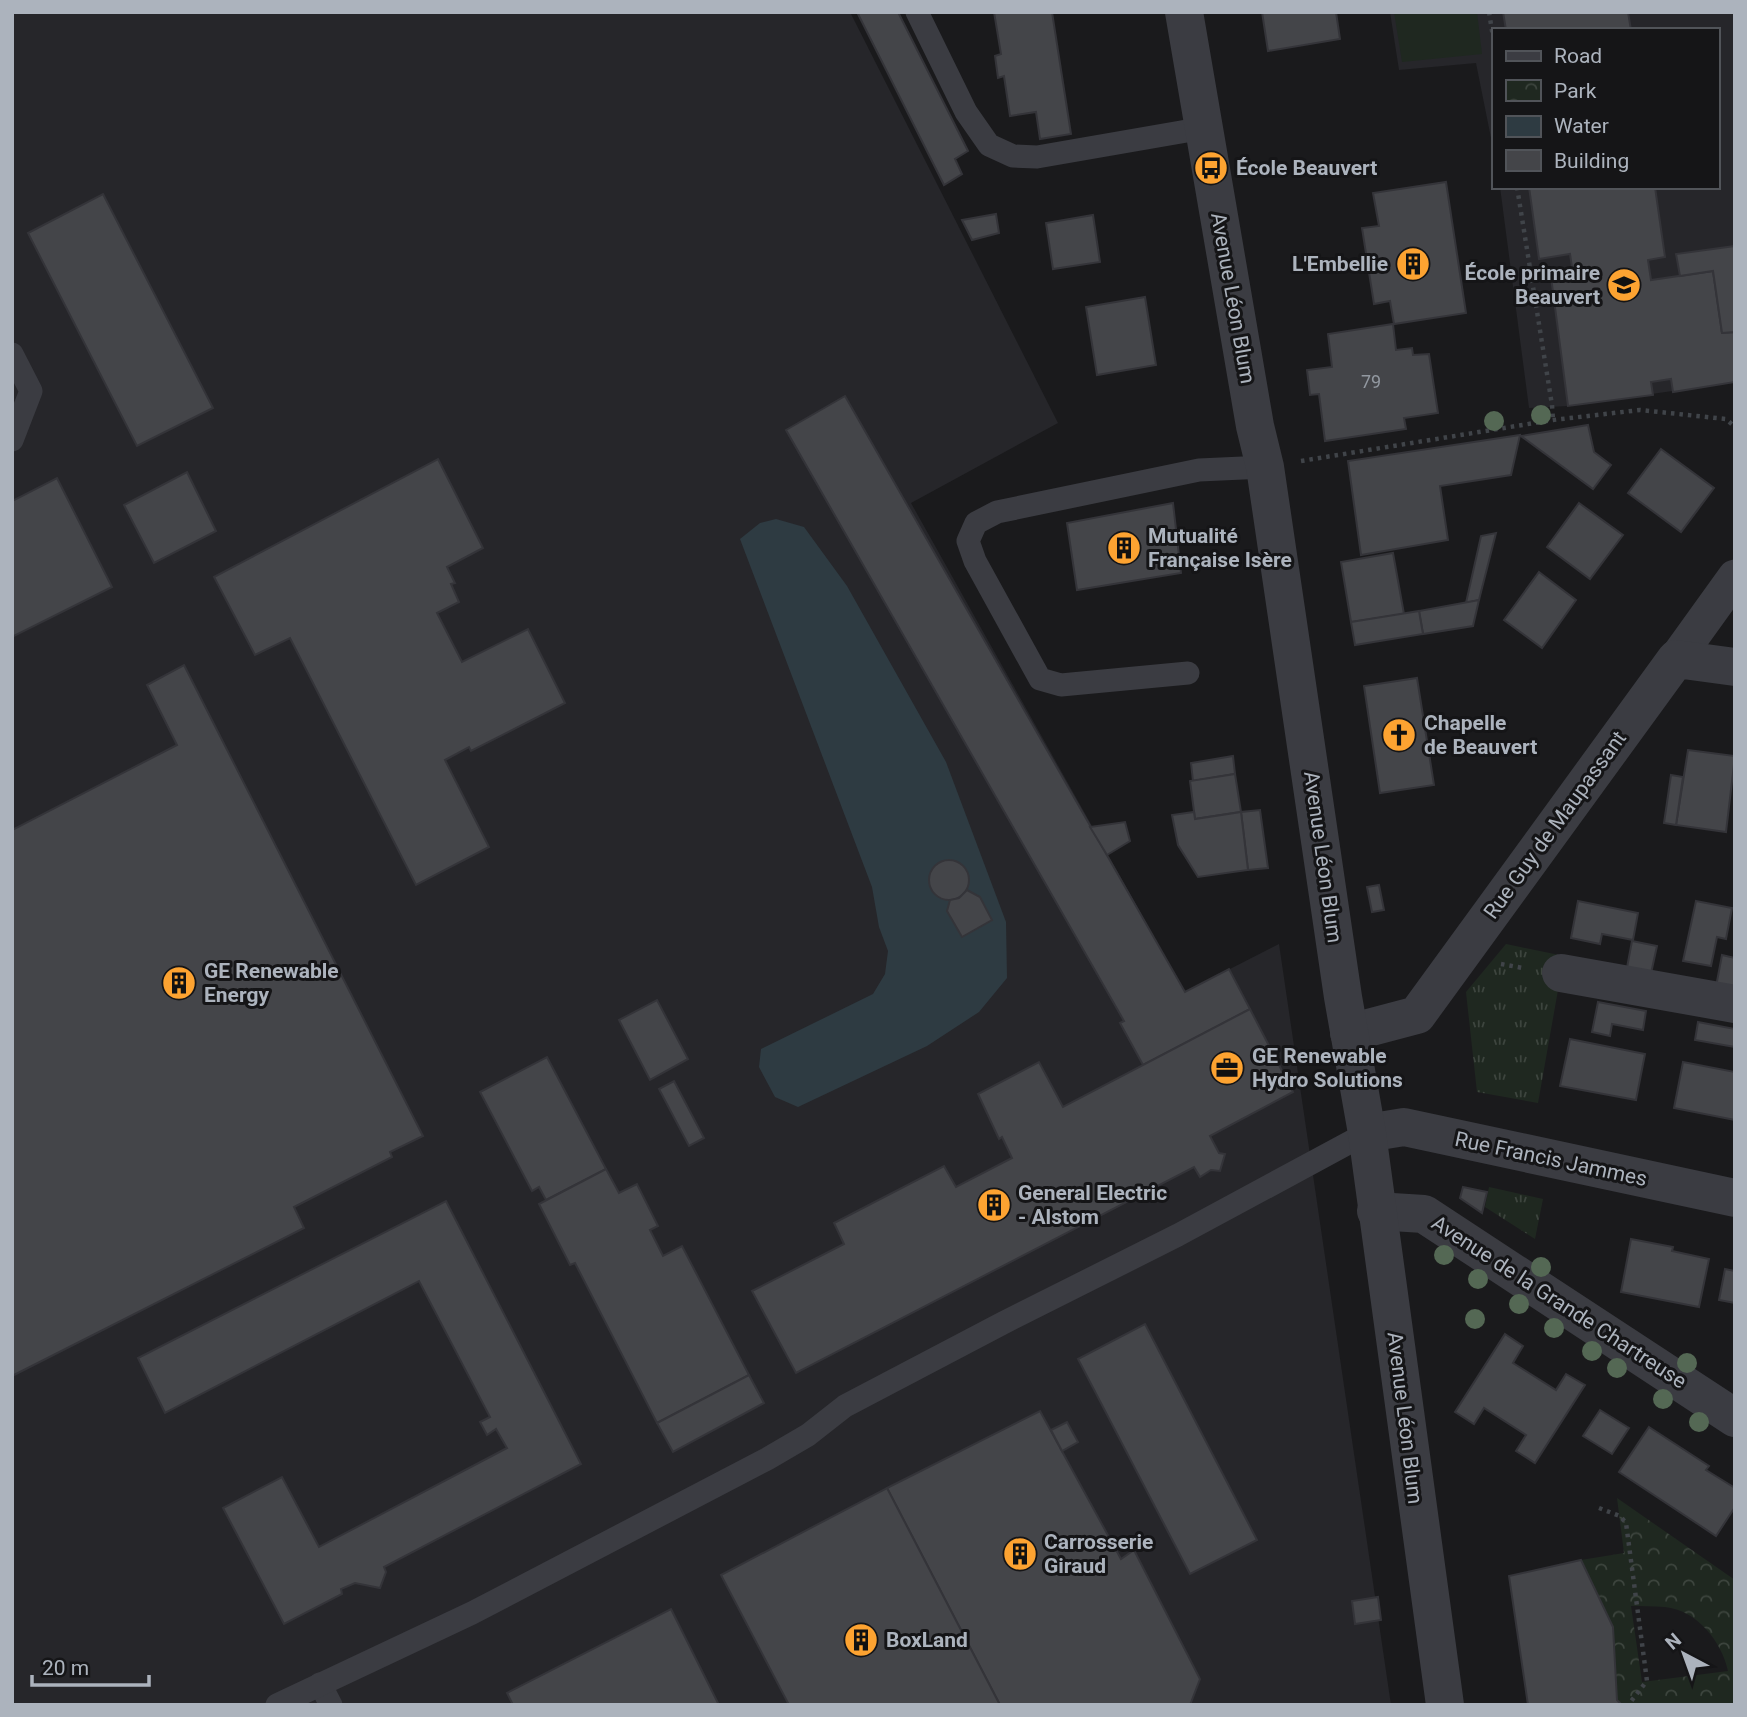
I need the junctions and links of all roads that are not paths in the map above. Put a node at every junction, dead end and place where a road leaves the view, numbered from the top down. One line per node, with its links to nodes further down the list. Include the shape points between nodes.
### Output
1 (917, 12): 3 (lane, via 966,112 989,145 1013,156 1037,157)
2 (1184, 12): 3 (street, Avenue Léon Blum)
3 (1204, 128): 6 (street, Avenue Léon Blum)
4 (12, 354): 5 (lane, via 31,391)
5 (12, 440)
6 (1265, 467): 10 (lane, via 1199,470 997,513 976,523 968,541 1040,680 1062,685); 13 (street, Avenue Léon Blum)
7 (1735, 578): 8 (street, Rue Guy de Maupassant)
8 (1676, 659): 9 (street); 13 (street, Rue Guy de Maupassant, via 1417,1015)
9 (1735, 667)
10 (1188, 673)
11 (1561, 974): 12 (street)
12 (1735, 1004)
13 (1349, 1033): 14 (street, Avenue Léon Blum)
14 (1367, 1133): 15 (street, Rue Francis Jammes, via 1404,1127); 16 (street, Avenue Léon Blum); 18 (lane, via 845,1406 767,1459 472,1613)
15 (1735, 1198)
16 (1376, 1212): 17 (street, Avenue de la Grande Chartreuse, via 1424,1214); 21 (street, Avenue Léon Blum)
17 (1735, 1418)
18 (320, 1684): 19 (lane); 20 (lane)
19 (277, 1705)
20 (331, 1705)
21 (1445, 1705)

